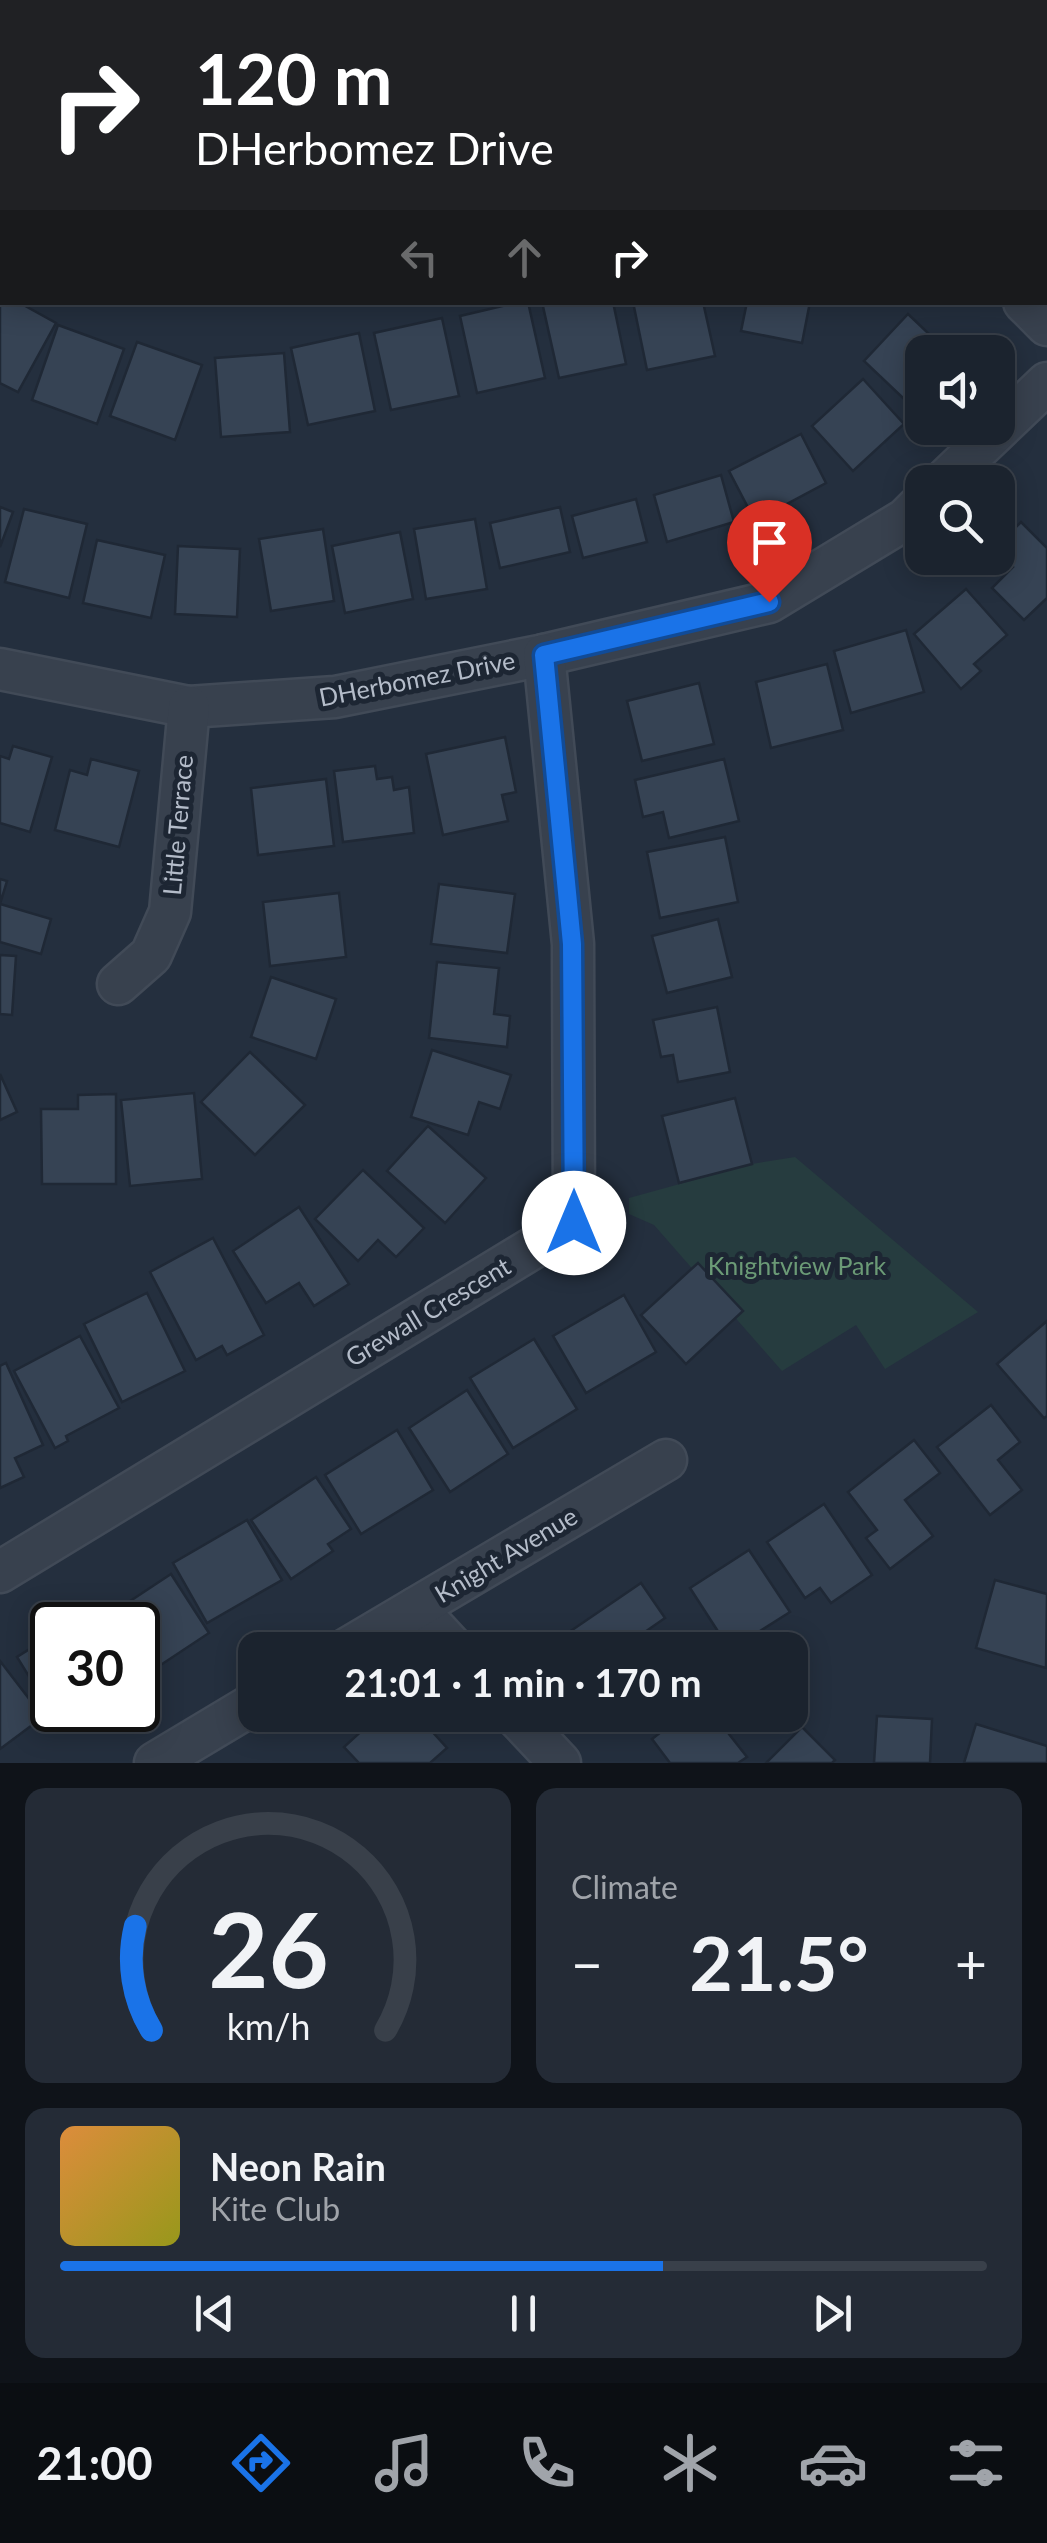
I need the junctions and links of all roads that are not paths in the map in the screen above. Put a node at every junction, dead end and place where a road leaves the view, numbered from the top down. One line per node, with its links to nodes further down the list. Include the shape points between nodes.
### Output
1 (1027, 305): 2 (street)
2 (1047, 325)
3 (1047, 383): 4 (street)
4 (962, 465)
5 (905, 520): 6 (street, DHerbomez Drive, via 769,602)
6 (544, 655): 8 (street, DHerbomez Drive, via 335,698); 11 (street, Grewall Crescent, via 572,944 574,1223)
7 (0, 669): 8 (street, DHerbomez Drive)
8 (189, 707): 9 (street, Little Terrace, via 170,912 150,955)
9 (118, 984)
10 (666, 1460): 12 (street, Knight Avenue)
11 (0, 1572)
12 (416, 1608): 13 (street, Knight Avenue); 14 (street)
13 (375, 1632)
14 (438, 1632)
15 (238, 1714): 17 (street)
16 (531, 1732): 18 (street)
17 (155, 1763)
18 (560, 1763)

